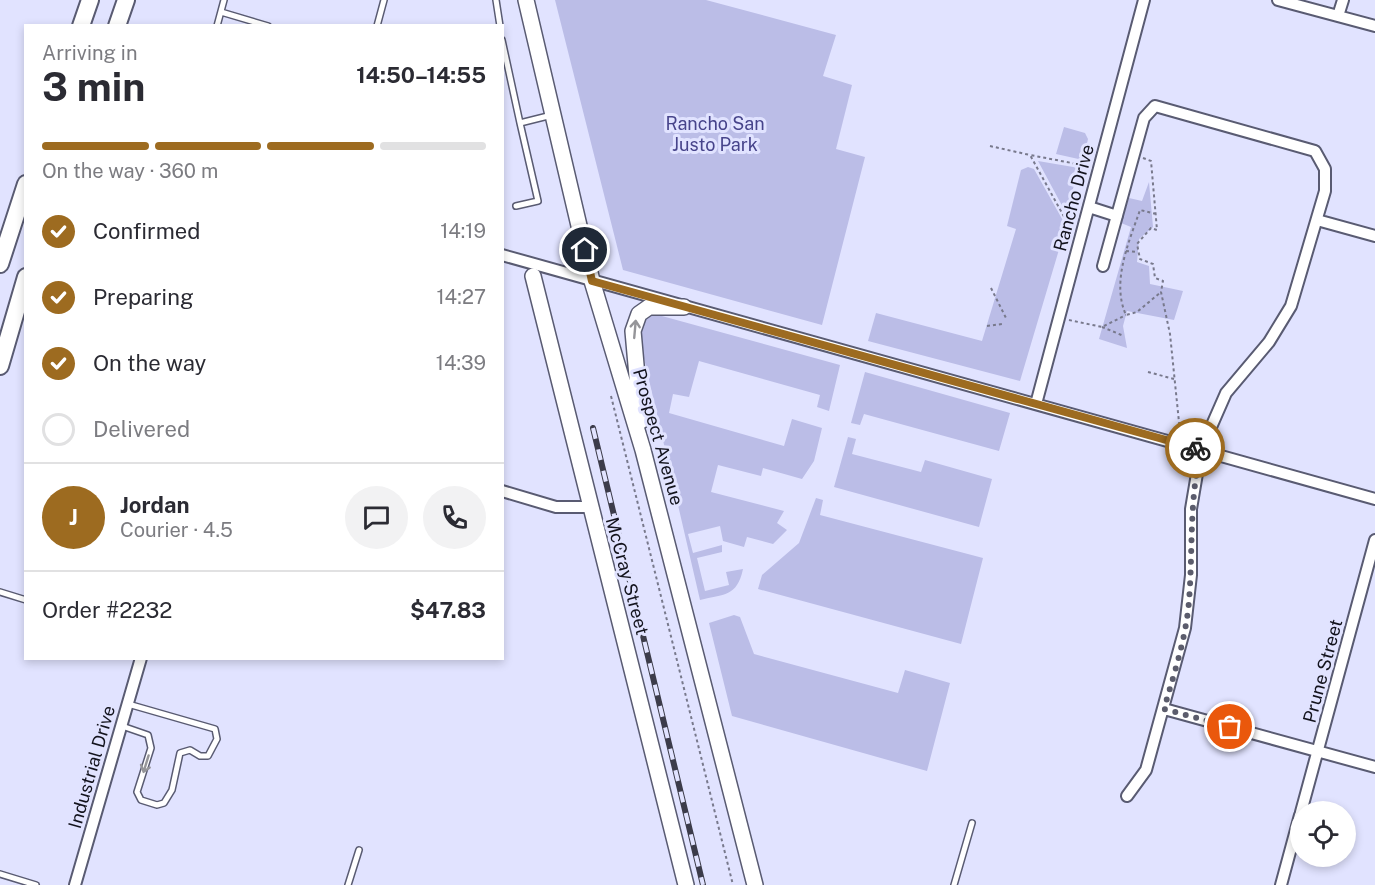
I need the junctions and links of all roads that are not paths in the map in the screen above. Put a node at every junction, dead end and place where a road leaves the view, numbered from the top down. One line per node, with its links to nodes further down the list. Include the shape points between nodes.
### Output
1 (90, 0): 12 (main road)
2 (126, 0): 13 (main road)
3 (224, 0): 10 (lane)
4 (384, 0): 16 (lane)
5 (496, 0): 17 (lane)
6 (526, 0): 20 (street, Prospect Avenue)
7 (1144, 0): 24 (street, Rancho Drive)
8 (1278, 0): 11 (street)
9 (1342, 0): 11 (street)
10 (221, 12): 14 (lane); 15 (lane)
11 (1338, 16): 18 (street)
12 (82, 24)
13 (118, 24)
14 (218, 24)
15 (261, 24)
16 (378, 24)
17 (500, 24)
18 (1375, 26)
19 (504, 49): 21 (lane)
20 (553, 115): 21 (lane); 32 (street, Prospect Avenue)
21 (520, 123): 23 (lane, via 538,201)
22 (24, 190): 29 (main road)
23 (516, 206)
24 (1089, 207): 25 (street); 36 (street, Rancho Drive)
25 (1117, 216): 26 (street, via 1144,118 1155,106 1315,151 1325,170 1325,191); 30 (street)
26 (1317, 220): 27 (street); 38 (street, via 1291,306 1269,342 1226,393)
27 (1375, 236)
28 (504, 256): 32 (street)
29 (0, 264)
30 (1103, 266)
31 (533, 276): 41 (street, McCray Street)
32 (592, 281): 34 (street); 37 (street, Prospect Avenue)
33 (24, 284): 35 (main road)
34 (684, 307): 36 (street); 37 (street, one-way to 34, via 633,331 636,320 649,307)
35 (0, 366)
36 (1036, 404): 38 (street)
37 (643, 450): 61 (street, Prospect Avenue)
38 (1201, 450): 40 (street); 47 (street, via 1191,509 1189,604)
39 (504, 492): 41 (street, via 556,507)
40 (1375, 499)
41 (589, 507): 60 (street, McCray Street)
42 (1375, 540): 49 (street, Prune Street)
43 (0, 592): 44 (lane)
44 (24, 599)
45 (140, 660): 46 (street, Industrial Drive)
46 (128, 704): 48 (street, Industrial Drive); 48 (lane, one-way to 46, via 144,731 151,741 137,792 141,800 157,805 164,803 172,790 180,753 190,750 208,756 217,739 215,729)
47 (1164, 709): 49 (street); 51 (street, via 1146,770)
48 (122, 726): 58 (street, Industrial Drive)
49 (1318, 751): 50 (street); 52 (street, Prune Street)
50 (1375, 767)
51 (1127, 796)
52 (1304, 801)
53 (972, 823): 62 (lane)
54 (358, 850): 59 (lane)
55 (1290, 853): 63 (street, Prune Street)
56 (0, 874): 57 (lane)
57 (36, 885)
58 (75, 885)
59 (348, 885)
60 (686, 885)
61 (754, 885)
62 (954, 885)
63 (1281, 885)

